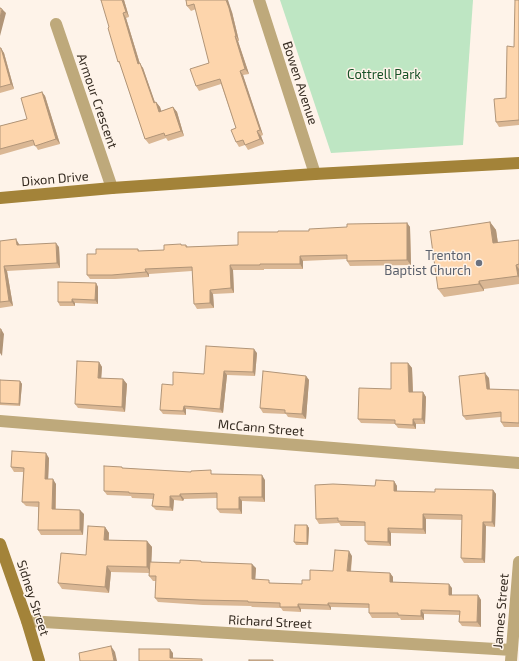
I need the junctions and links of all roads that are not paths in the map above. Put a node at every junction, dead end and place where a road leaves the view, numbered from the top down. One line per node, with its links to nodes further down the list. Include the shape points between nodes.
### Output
1 (259, 0): 4 (street, Bowen Avenue)
2 (56, 24): 5 (street, Armour Crescent)
3 (519, 163): 4 (main road, Dixon Drive)
4 (315, 174): 5 (main road, Dixon Drive)
5 (112, 188): 6 (main road, Dixon Drive)
6 (0, 198)
7 (0, 421): 8 (street, McCann Street)
8 (519, 463)
9 (0, 544): 11 (main road, Sidney Street)
10 (519, 562): 12 (street, James Street)
11 (27, 622): 12 (street, Richard Street); 13 (main road, Sidney Street)
12 (511, 656)
13 (39, 661)

